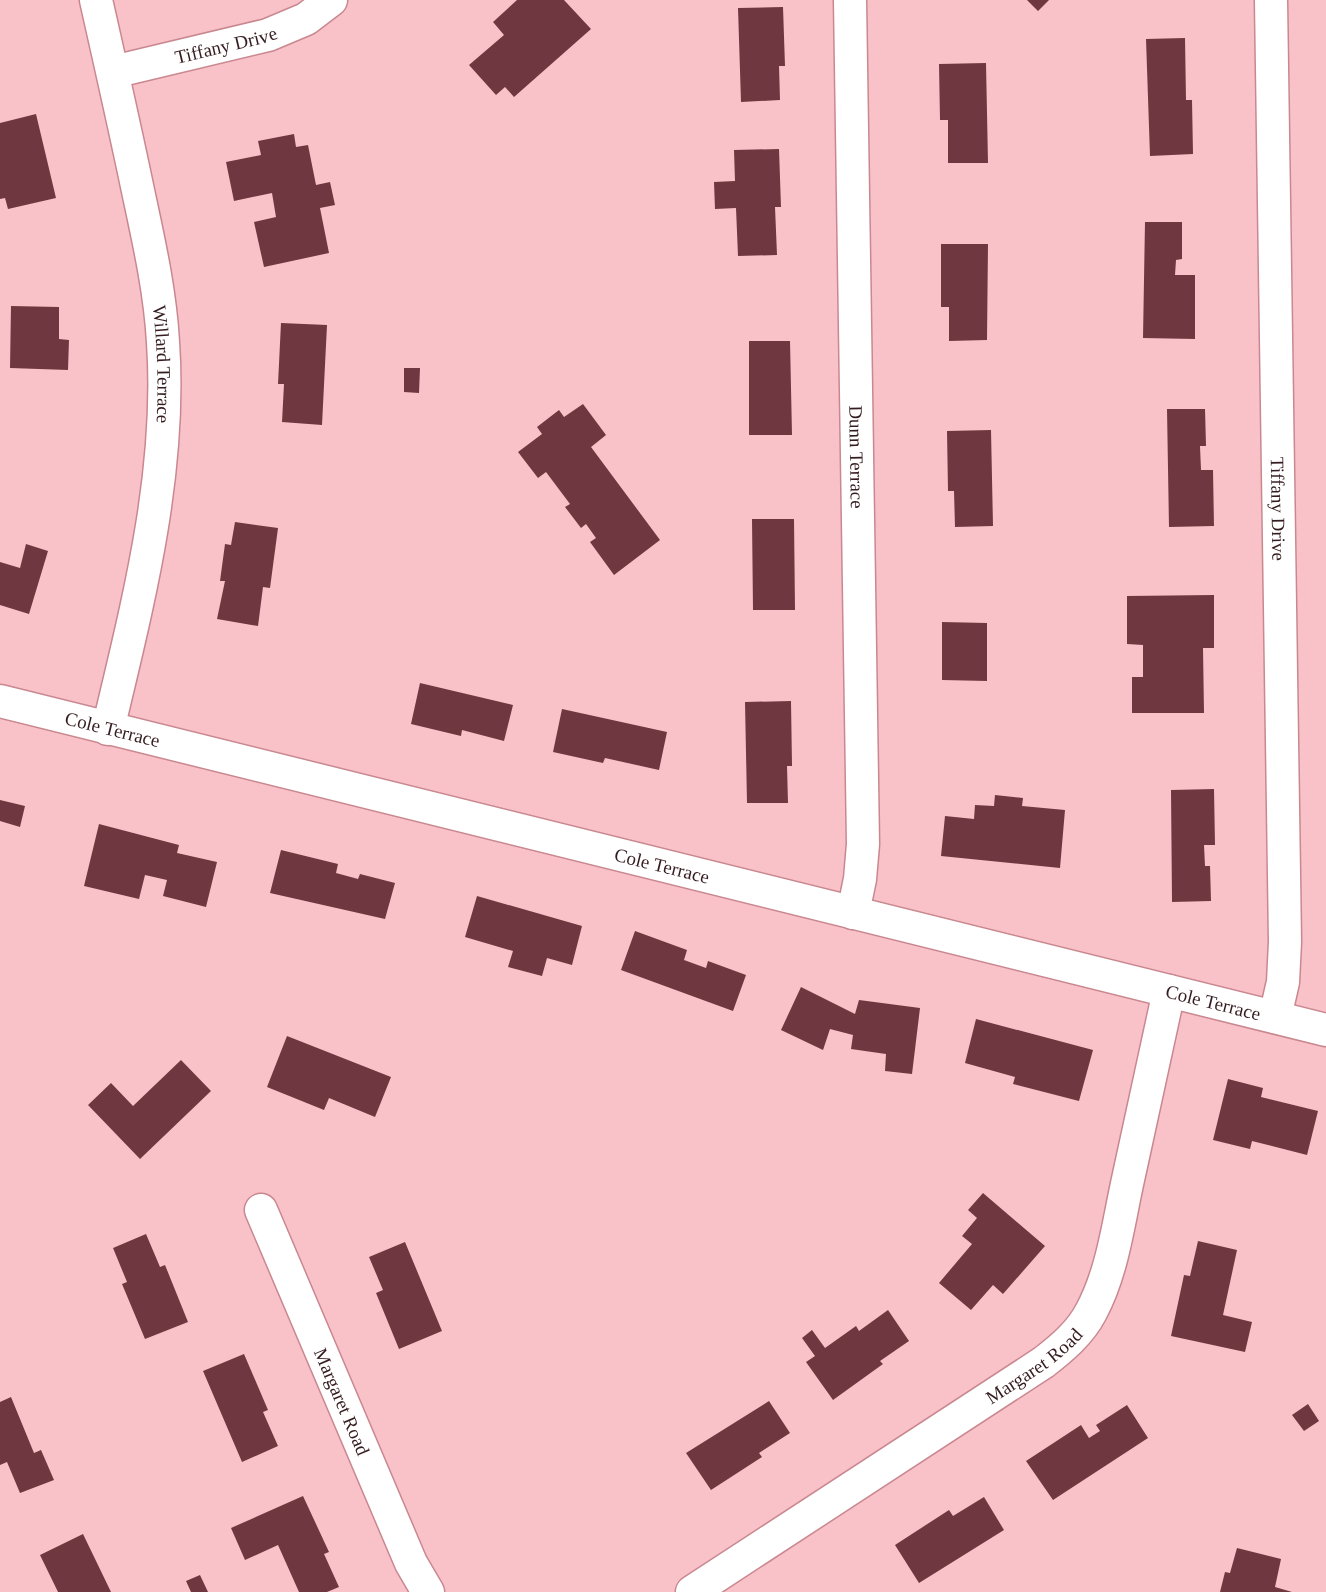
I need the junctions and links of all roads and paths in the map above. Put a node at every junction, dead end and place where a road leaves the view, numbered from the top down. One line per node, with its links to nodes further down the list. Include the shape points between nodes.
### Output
1 (96, 0): 5 (street, Willard Terrace)
2 (331, 0): 5 (street, Tiffany Drive, via 306,19 268,35)
3 (850, 0): 8 (street, Dunn Terrace, via 863,844)
4 (1272, 0): 10 (street, Tiffany Drive, via 1285,942)
5 (113, 72): 7 (street, Willard Terrace, via 157,283 164,376 159,473 148,548)
6 (0, 701): 7 (street, Cole Terrace)
7 (108, 729): 8 (street, Cole Terrace)
8 (853, 913): 9 (street, Cole Terrace)
9 (1169, 991): 10 (street, Cole Terrace); 13 (street, Margaret Road, via 1115,1241 1091,1311 1079,1330 1044,1362)
10 (1275, 1017): 11 (street, Cole Terrace)
11 (1326, 1030)
12 (261, 1210): 14 (street, Margaret Road, via 411,1563)
13 (730, 1582): 15 (street, Margaret Road)
14 (428, 1592)
15 (692, 1592)

